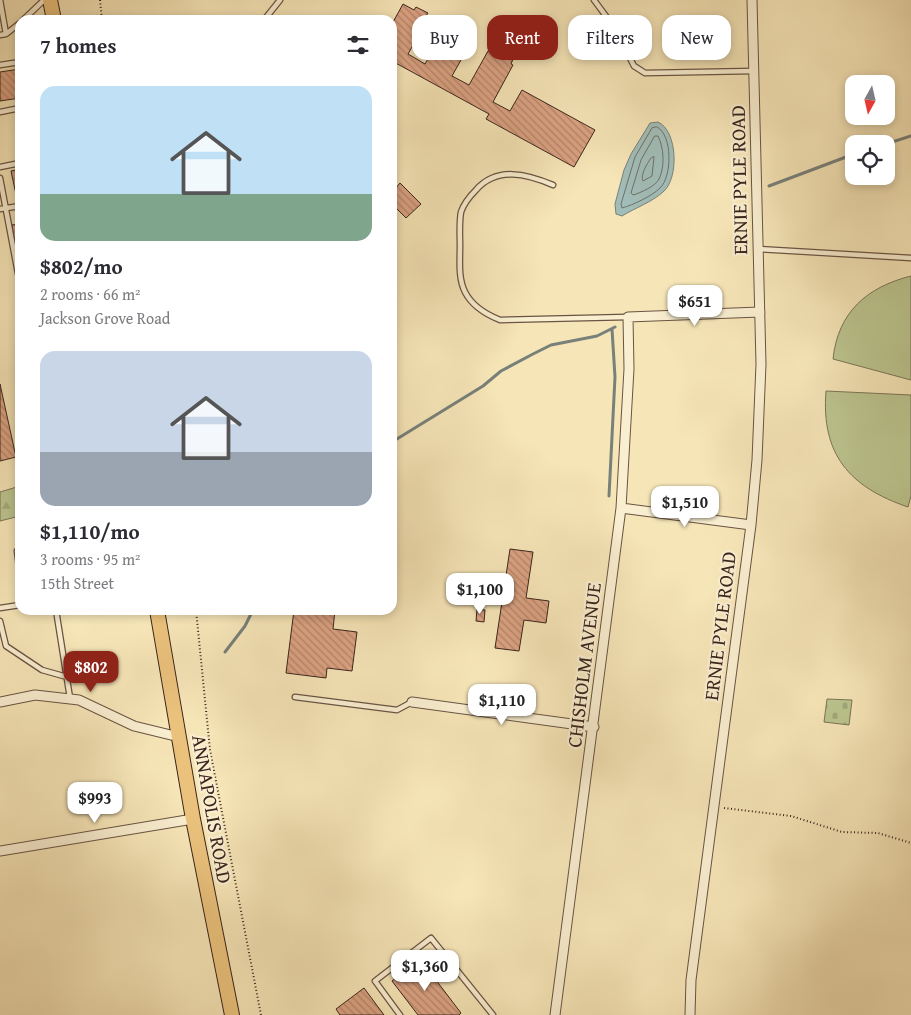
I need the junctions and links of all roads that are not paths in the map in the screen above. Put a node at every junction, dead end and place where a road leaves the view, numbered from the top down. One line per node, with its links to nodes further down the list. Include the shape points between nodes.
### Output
1 (44, 0): 7 (lane)
2 (50, 0): 8 (main road)
3 (280, 0): 9 (lane)
4 (594, 0): 16 (lane, via 614,26 634,66 645,73)
5 (752, 0): 16 (street, ERNIE PYLE ROAD)
6 (0, 3): 10 (lane)
7 (28, 15)
8 (53, 15)
9 (268, 15)
10 (2, 16): 12 (lane)
11 (15, 27): 12 (lane)
12 (6, 34): 13 (lane)
13 (0, 35)
14 (15, 63): 15 (lane)
15 (0, 65)
16 (754, 71): 25 (street, ERNIE PYLE ROAD)
17 (15, 109): 18 (lane)
18 (0, 112)
19 (15, 164): 20 (lane)
20 (0, 167)
21 (0, 178): 24 (lane)
22 (553, 185): 29 (lane, via 526,174 510,174 482,183 470,196 464,204 460,229 460,268 465,292 480,310 500,320)
23 (15, 207): 24 (lane)
24 (2, 209): 27 (lane)
25 (759, 249): 26 (lane); 28 (street, ERNIE PYLE ROAD)
26 (911, 258)
27 (15, 263)
28 (760, 312): 29 (street); 31 (street, ERNIE PYLE ROAD, via 759,418)
29 (628, 317): 30 (street, CHISHOLM AVENUE, via 628,412)
30 (621, 508): 31 (street); 42 (street, CHISHOLM AVENUE)
31 (751, 525): 50 (street, ERNIE PYLE ROAD)
32 (15, 606): 33 (lane)
33 (0, 608)
34 (57, 615): 37 (lane)
35 (158, 615): 43 (main road, ANNAPOLIS ROAD)
36 (0, 621): 37 (lane, via 6,646 42,670)
37 (67, 677): 39 (lane)
38 (295, 697): 41 (lane, via 397,710)
39 (70, 698): 40 (street, via 35,695); 43 (street, via 134,726)
40 (0, 702)
41 (412, 702): 42 (street)
42 (594, 727): 49 (street, CHISHOLM AVENUE)
43 (179, 737): 44 (main road, ANNAPOLIS ROAD)
44 (193, 819): 45 (street); 46 (main road, ANNAPOLIS ROAD)
45 (0, 851)
46 (232, 1015)
47 (400, 1015): 48 (lane, via 374,981 431,938)
48 (493, 1015)
49 (555, 1015)
50 (690, 1015)

